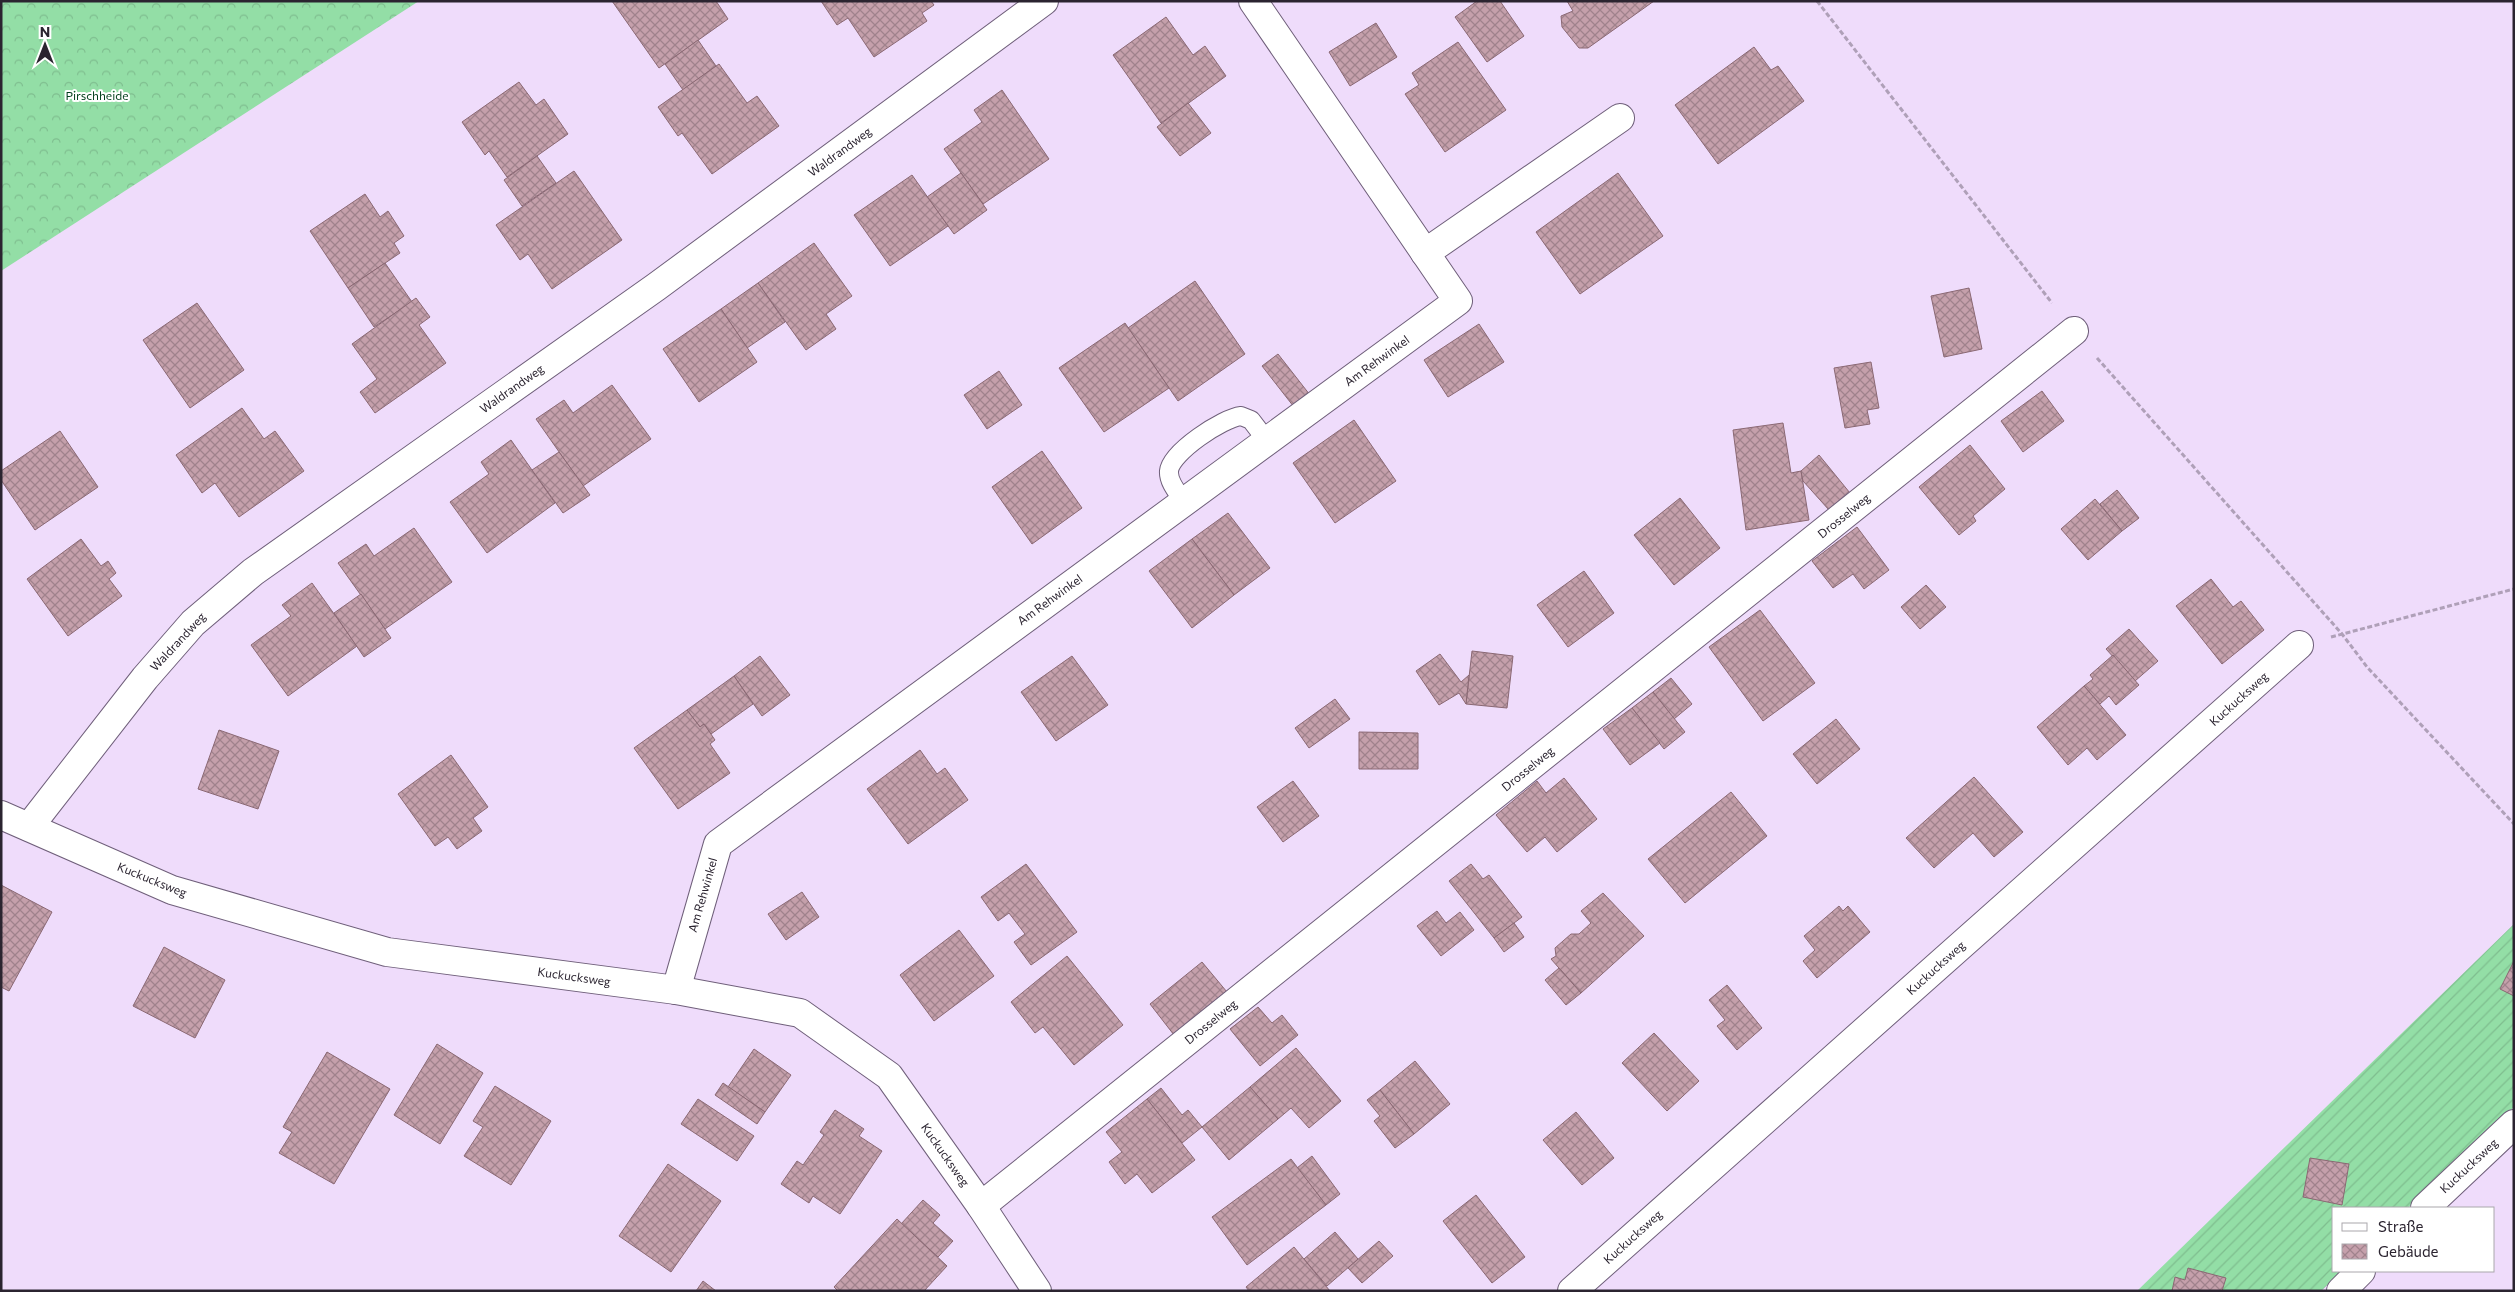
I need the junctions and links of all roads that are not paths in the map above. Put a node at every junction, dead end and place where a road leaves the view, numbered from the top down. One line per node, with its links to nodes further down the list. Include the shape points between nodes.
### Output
1 (1044, 1): 10 (street, Waldrandweg, via 656,287 253,572 193,623 145,678)
2 (1253, 1): 4 (street, Am Rehwinkel)
3 (1620, 118): 4 (street)
4 (1425, 253): 6 (street, Am Rehwinkel, via 1458,301)
5 (2074, 331): 13 (street, Drosselweg)
6 (1267, 441): 7 (street, Am Rehwinkel); 7 (lane, via 1251,420 1235,416 1180,452 1171,463 1169,477)
7 (1184, 502): 11 (street, Am Rehwinkel, via 718,844)
8 (2299, 645): 17 (street, Kuckucksweg)
9 (1, 815): 10 (street, Kuckucksweg)
10 (29, 827): 11 (street, Kuckucksweg, via 172,890 387,952)
11 (676, 990): 13 (street, Kuckucksweg, via 800,1013 889,1076)
12 (2514, 1124): 14 (street, Kuckucksweg)
13 (981, 1206): 16 (street, Kuckucksweg)
14 (2426, 1207)
15 (2360, 1272): 18 (street)
16 (1037, 1291)
17 (1572, 1291)
18 (2341, 1291)

